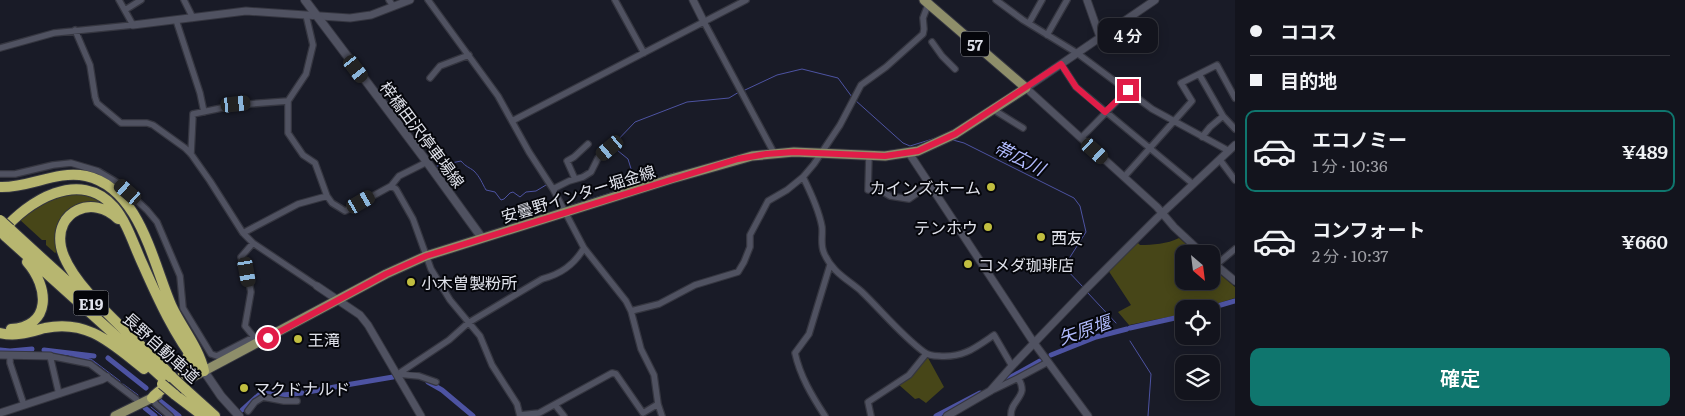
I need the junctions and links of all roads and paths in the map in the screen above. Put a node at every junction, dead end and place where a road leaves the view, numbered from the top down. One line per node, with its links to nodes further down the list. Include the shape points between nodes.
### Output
1 (119, 0): 17 (street)
2 (141, 0): 17 (street)
3 (184, 0): 20 (street)
4 (304, 0): 19 (main road, 梓橋田沢停車場線)
5 (410, 0): 16 (street)
6 (428, 0): 32 (street)
7 (615, 0): 30 (street)
8 (693, 0): 22 (street)
9 (746, 0): 22 (street)
10 (996, 0): 23 (street)
11 (1042, 0): 23 (street)
12 (1067, 0): 26 (street)
13 (1087, 0): 27 (street)
14 (1155, 0): 27 (street)
15 (927, 1): 37 (main road, 57); 56 (street, via 923,34 861,85)
16 (391, 3): 19 (street, via 371,15 356,18)
17 (125, 10): 24 (street)
18 (306, 15): 19 (street); 20 (street, via 246,12); 40 (street, via 313,45 306,74)
19 (317, 16): 62 (main road, 梓橋田沢停車場線)
20 (193, 18): 21 (street)
21 (176, 20): 24 (street); 42 (street)
22 (704, 22): 30 (street); 57 (street)
23 (1029, 23): 26 (street)
24 (133, 25): 25 (street)
25 (75, 30): 29 (street); 59 (street, via 90,65 95,97 101,107 120,123 147,123 160,129)
26 (1047, 34): 31 (street)
27 (1100, 37): 31 (street)
28 (932, 42): 34 (street)
29 (0, 48)
30 (644, 52): 45 (street)
31 (1077, 53): 33 (street); 38 (street)
32 (469, 55): 36 (street, via 440,66); 45 (street)
33 (1061, 64): 37 (street); 43 (street, via 1076,87)
34 (954, 69)
35 (1199, 74): 39 (street, via 1217,65); 44 (street); 46 (street, via 1181,82 1192,101)
36 (430, 78)
37 (1026, 88): 41 (main road, 安曇野インター堀金線); 50 (street)
38 (1128, 90): 43 (street); 46 (street)
39 (1235, 98)
40 (288, 101): 42 (street, via 236,104); 73 (street, via 288,133 304,155 315,163)
41 (994, 110): 47 (street); 58 (main road, 安曇野インター堀金線, via 943,141)
42 (204, 112): 59 (street, via 193,114)
43 (1105, 112): 50 (street); 54 (street)
44 (1222, 116): 48 (street); 49 (street)
45 (512, 121): 72 (street)
46 (1174, 122): 49 (street); 54 (street)
47 (1022, 128)
48 (1235, 129)
49 (1202, 137): 55 (street)
50 (1081, 138): 64 (street)
51 (588, 144): 66 (street, via 567,161)
52 (1235, 146): 55 (street)
53 (610, 148): 66 (street, via 598,158 591,172)
54 (1150, 150): 64 (street); 68 (street)
55 (1229, 151): 61 (street)
56 (821, 152): 57 (main road, 安曇野インター堀金線); 60 (main road, 安曇野インター堀金線); 65 (street)
57 (774, 153): 74 (main road, 安曇野インター堀金線, via 738,159)
58 (909, 153): 60 (main road, 安曇野インター堀金線); 69 (street)
59 (191, 154): 79 (street)
60 (869, 155): 69 (street, via 868,190 880,190 890,196 909,199)
61 (1220, 160): 67 (street); 68 (street)
62 (427, 162): 70 (street, via 399,176); 82 (main road, 梓橋田沢停車場線)
63 (0, 174): 99 (street, via 71,164 108,175 155,218 180,276 184,308 211,354 217,356)
64 (1124, 177): 75 (street)
65 (803, 178): 89 (street, via 813,196 822,229 821,246); 94 (street, via 768,201 750,235 750,247 738,272 695,286 659,304)
66 (575, 179): 72 (street)
67 (1235, 180)
68 (1193, 184): 75 (street)
69 (929, 185): 100 (street)
70 (391, 186): 73 (street, via 345,211); 87 (street, via 413,219)
71 (0, 187): 77 (highway, via 66,174 85,176 100,181 117,193)
72 (553, 189): 74 (street)
73 (327, 196): 79 (street, via 298,204)
74 (564, 212): 82 (main road, 安曇野インター堀金線); 85 (street)
75 (1162, 214): 84 (street); 100 (street)
76 (0, 220): 80 (highway, 長野自動車道 / E19, bridge)
77 (138, 223): 78 (highway, via 125,208 103,192 78,184 47,190 23,204); 107 (highway, via 172,306)
78 (0, 225)
79 (243, 233): 83 (street)
80 (3, 234): 81 (highway, via 16,217 36,202 56,192 72,189 92,192 111,204); 96 (highway, via 32,268 42,286 43,301 40,312 28,324 11,329); 111 (highway, 長野自動車道 / E19)
81 (130, 236): 97 (highway); 111 (highway, via 113,214 90,206 68,217 62,226 60,242 69,266 82,285)
82 (482, 238): 87 (main road, 安曇野インター堀金線)
83 (253, 243): 92 (street); 99 (street, via 241,257 250,292 245,326)
84 (1193, 245)
85 (584, 248): 94 (street); 95 (street, via 569,267)
86 (1235, 249): 88 (street)
87 (426, 256): 93 (main road, 安曇野インター堀金線); 95 (street, via 450,300)
88 (1220, 259)
89 (830, 265): 101 (street); 133 (street, via 808,334 795,353 805,382)
90 (1220, 268): 91 (street)
91 (1235, 281)
92 (316, 286): 93 (street)
93 (337, 300): 99 (main road, 安曇野インター堀金線); 108 (street, via 360,315)
94 (631, 311): 119 (street, via 641,349 654,375)
95 (468, 322): 108 (street, via 450,340); 130 (street, via 485,344 492,365 517,404)
96 (0, 327)
97 (176, 331): 107 (highway); 116 (highway, via 191,362 190,369)
98 (0, 333): 111 (highway, via 17,335 64,326 85,329)
99 (256, 340): 107 (main road, 安曇野インター堀金線)
100 (1034, 343): 105 (street); 106 (street)
101 (926, 354): 106 (street, via 967,353 994,335); 134 (street, via 909,375 868,402)
102 (0, 355): 103 (street)
103 (10, 356): 104 (street); 120 (street)
104 (50, 356): 109 (street, via 90,364); 115 (street)
105 (1048, 362): 110 (street); 137 (street)
106 (1012, 366): 114 (street)
107 (204, 371): 116 (main road, 安曇野インター堀金線); 128 (main road)
108 (398, 374): 112 (street); 129 (street)
109 (107, 377): 115 (street); 118 (street)
110 (1018, 378): 114 (street); 136 (street, via 1022,389 1012,405)
111 (167, 381): 113 (highway, bridge)
112 (436, 382)
113 (179, 392): 126 (highway); 127 (highway, 長野自動車道)
114 (990, 392): 135 (street)
115 (59, 394): 120 (street)
116 (152, 398): 118 (main road, 安曇野インター堀金線); 125 (street)
117 (297, 400): 122 (street, via 264,397)
118 (140, 404): 124 (main road, 安曇野インター堀金線)
119 (658, 404): 121 (street, via 643,413 616,374 612,373); 132 (street)
120 (24, 405): 123 (street)
121 (556, 406): 130 (street); 131 (street)
122 (248, 411)
123 (0, 413)
124 (115, 416)
125 (170, 416)
126 (204, 416)
127 (215, 416)
128 (240, 416)
129 (420, 416)
130 (520, 416)
131 (564, 416)
132 (662, 416)
133 (825, 416)
134 (870, 416)
135 (947, 416)
136 (1010, 416)
137 (1088, 416)

